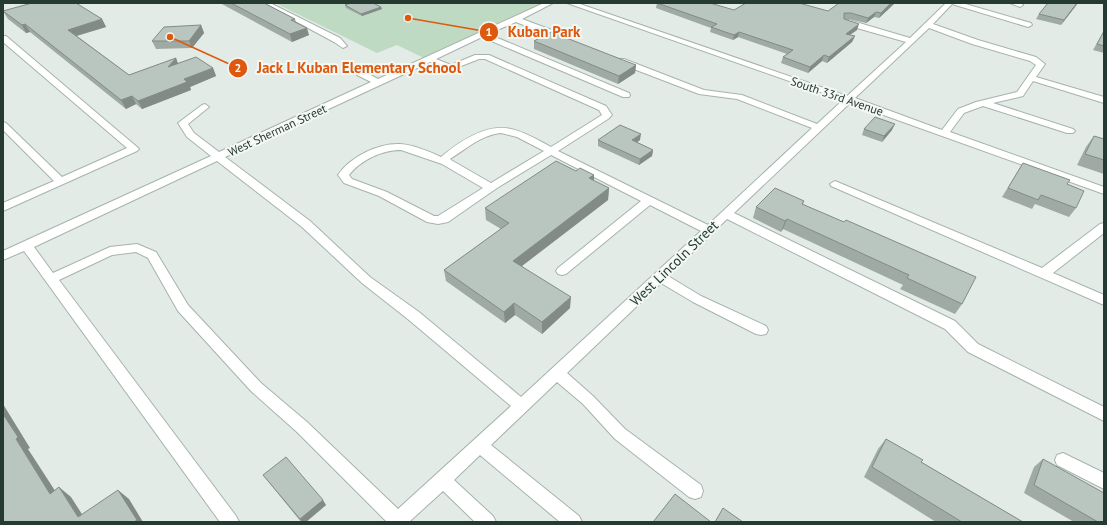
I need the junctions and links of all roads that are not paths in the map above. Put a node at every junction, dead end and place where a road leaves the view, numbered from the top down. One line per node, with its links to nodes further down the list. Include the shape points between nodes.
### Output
1 (264, 3): 14 (street, via 337,40)
2 (550, 3): 6 (street, West Sherman Street)
3 (570, 3): 22 (street, South 33rd Avenue)
4 (950, 3): 9 (street, West Lincoln Street)
5 (955, 3): 8 (street)
6 (516, 19): 10 (street, West Sherman Street); 13 (street)
7 (846, 22): 12 (street)
8 (1028, 24)
9 (928, 25): 12 (street, West Lincoln Street); 19 (street, via 1033,59 1041,64)
10 (483, 34): 15 (street, West Sherman Street); 21 (street)
11 (3, 39): 33 (street, via 134,149)
12 (911, 41): 22 (street, West Lincoln Street)
13 (573, 42)
14 (343, 46)
15 (476, 48): 17 (street, West Sherman Street); 17 (street, via 451,68); 30 (street, via 486,57 603,108 607,114 605,118)
16 (615, 58): 27 (street, via 702,92 739,97)
17 (430, 59): 20 (street, West Sherman Street)
18 (360, 73): 20 (street)
19 (1031, 78): 23 (street); 24 (street, via 1020,94)
20 (379, 83): 31 (street, West Sherman Street)
21 (626, 95)
22 (848, 99): 27 (street, West Lincoln Street); 29 (street, South 33rd Avenue)
23 (1104, 100)
24 (984, 103): 28 (street); 29 (street, via 961,111)
25 (205, 107): 31 (street, via 183,123 190,135)
26 (3, 125): 33 (street)
27 (818, 127): 39 (street, West Lincoln Street)
28 (1070, 131)
29 (944, 134): 36 (street, South 33rd Avenue)
30 (551, 151): 32 (street, via 511,131 495,131 487,133 445,158); 35 (street); 37 (street)
31 (218, 157): 42 (street, West Sherman Street); 51 (street, via 306,224 366,280 414,316)
32 (446, 162): 35 (street, via 487,186); 35 (street, via 401,147 391,148 356,163 343,175 348,181 383,194 430,219 438,220 444,219)
33 (61, 182): 38 (street)
34 (835, 184): 45 (street)
35 (493, 186)
36 (1104, 191)
37 (649, 200): 41 (street); 44 (street)
38 (3, 207)
39 (726, 214): 41 (street, West Lincoln Street); 52 (street, via 950,325 973,348)
40 (1104, 227): 45 (street)
41 (709, 230): 46 (street, West Lincoln Street)
42 (26, 245): 43 (street, West Sherman Street); 47 (street)
43 (3, 256)
44 (562, 271)
45 (1044, 273): 48 (street)
46 (660, 278): 49 (street); 50 (street, West Lincoln Street)
47 (51, 280): 58 (street); 59 (street, via 110,252 137,248 152,255 183,308 256,387 302,427)
48 (1104, 300)
49 (762, 330)
50 (557, 374): 51 (street, West Lincoln Street); 57 (street, via 588,400 620,434)
51 (522, 406): 53 (street, West Lincoln Street)
52 (1104, 414)
53 (480, 444): 55 (street, West Lincoln Street); 61 (street)
54 (1063, 460): 56 (street)
55 (442, 480): 59 (street, West Lincoln Street); 60 (street)
56 (1104, 481)
57 (696, 491)
58 (230, 522)
59 (397, 522)
60 (486, 522)
61 (573, 522)

